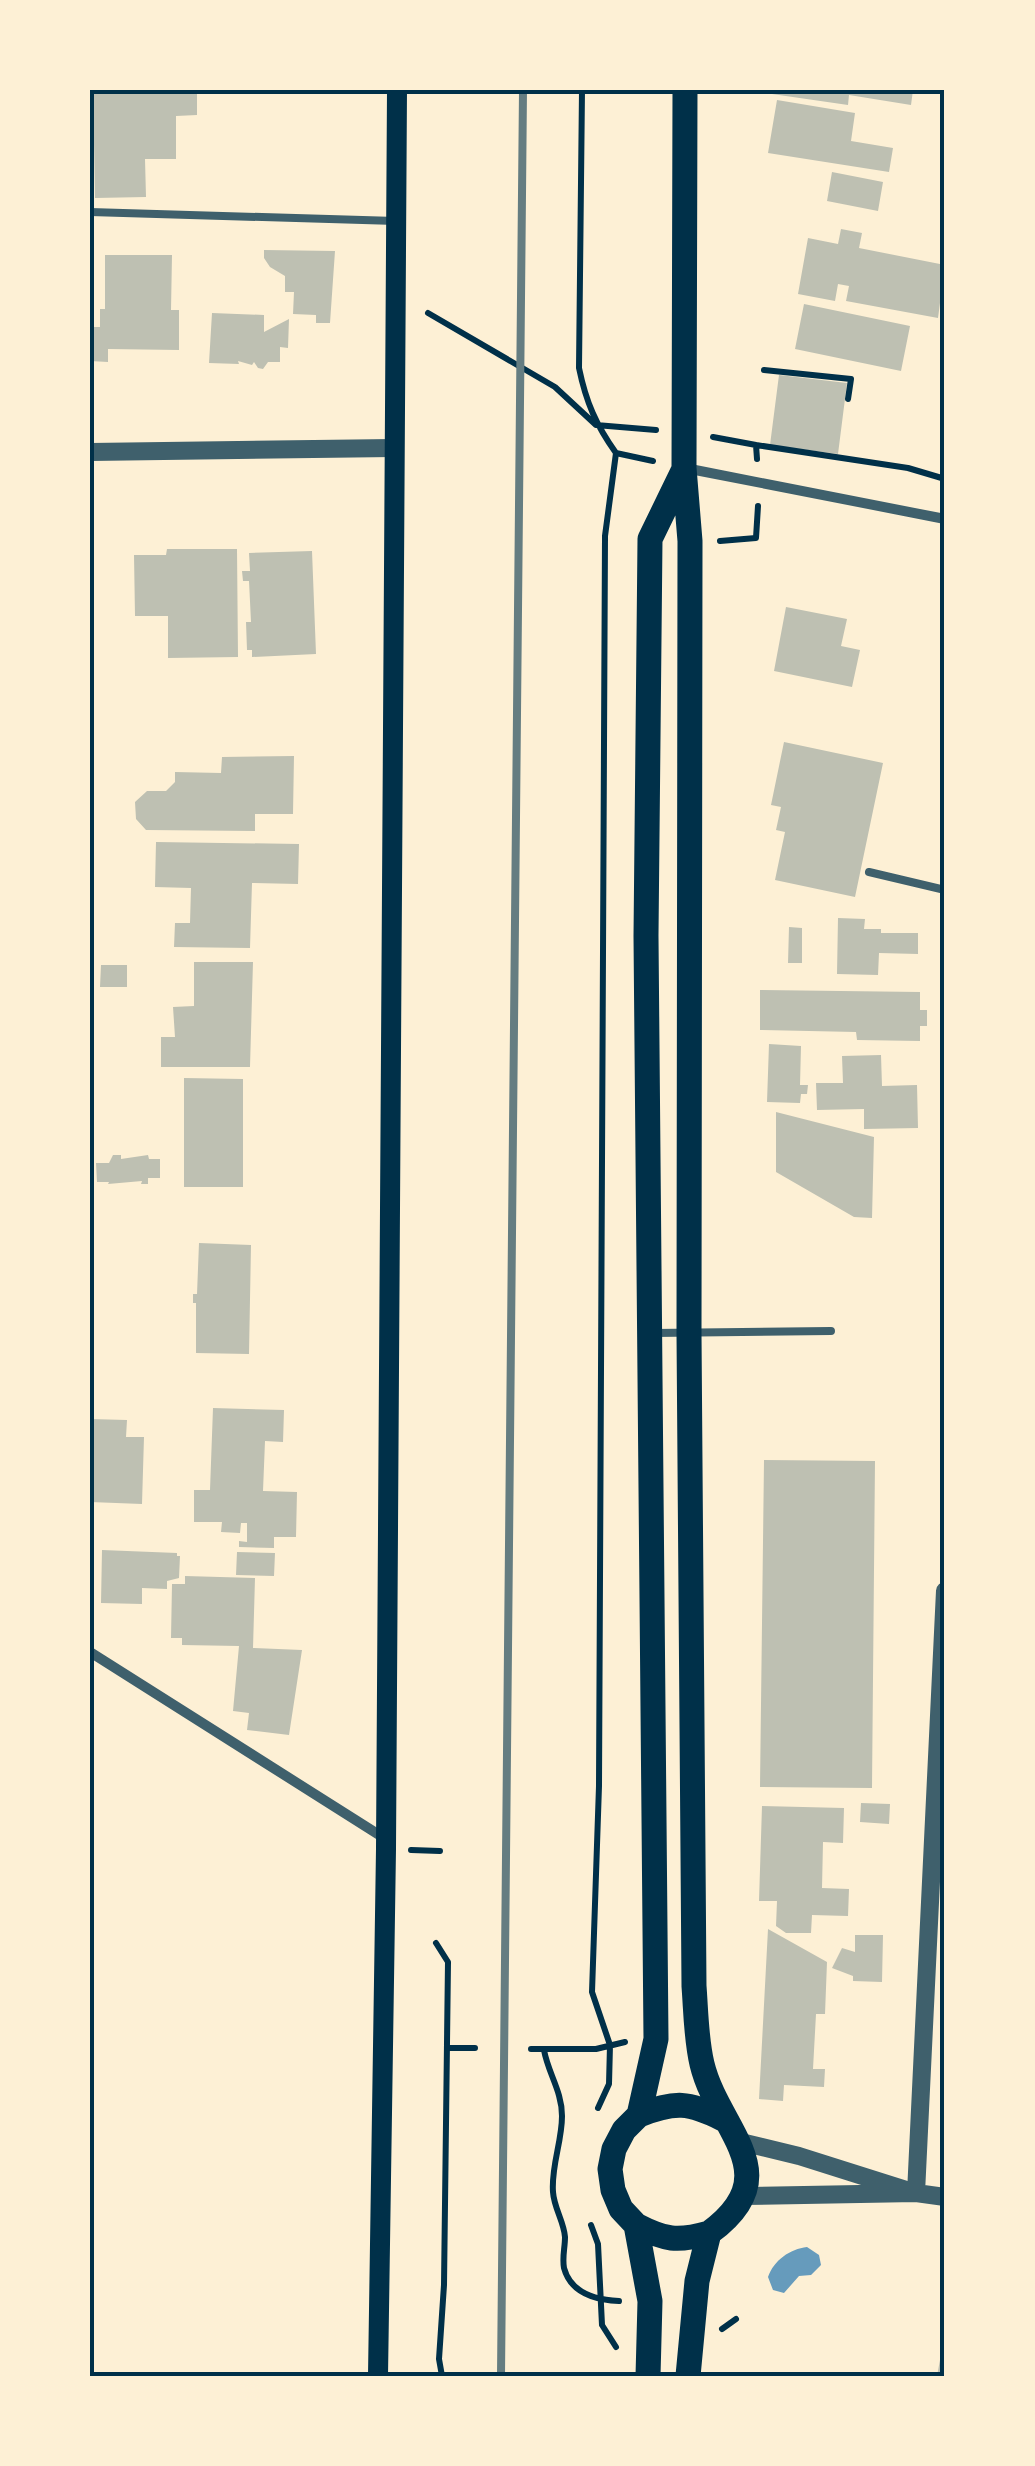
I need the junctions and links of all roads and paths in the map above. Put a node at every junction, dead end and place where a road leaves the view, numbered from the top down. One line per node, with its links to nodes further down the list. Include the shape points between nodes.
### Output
1 (397, 90): 5 (main road)
2 (582, 90): 9 (path, via 580,368)
3 (685, 90): 13 (main road)
4 (90, 212): 5 (lane)
5 (396, 221): 11 (main road)
6 (428, 312): 9 (path, via 555,387)
7 (764, 370): 8 (path, via 851,379)
8 (848, 398)
9 (596, 425): 29 (path, via 616,453 605,536 600,1786 592,1992)
10 (756, 445): 14 (path)
11 (393, 448): 12 (street); 25 (main road)
12 (90, 452)
13 (684, 468): 16 (street); 21 (main road, via 690,540); 22 (main road, via 650,539)
14 (945, 479)
15 (758, 512): 17 (path, via 756,538)
16 (945, 520)
17 (715, 541)
18 (869, 872): 19 (lane)
19 (945, 890)
20 (832, 1331): 21 (lane)
21 (690, 1332): 22 (lane); 36 (main road, via 694,1986 702,2064)
22 (650, 1334): 35 (main road, via 658,1962 656,2039)
23 (945, 1591): 38 (street)
24 (90, 1652): 25 (street)
25 (385, 1839): 44 (main road)
26 (411, 1850): 27 (path)
27 (440, 1851)
28 (436, 1943): 30 (path, via 448,1962)
29 (610, 2046)
30 (448, 2048): 31 (path); 45 (path)
31 (476, 2048)
32 (596, 2049): 34 (path)
33 (531, 2050): 34 (path)
34 (544, 2050): 43 (path, via 562,2113 553,2196 565,2236 564,2268 583,2294)
35 (640, 2115): 36 (main road, via 667,2104 696,2106); 41 (main road, via 619,2139 610,2169 622,2210)
36 (722, 2119): 37 (main road)
37 (741, 2142): 38 (street); 39 (main road)
38 (916, 2193): 39 (street); 40 (street)
39 (743, 2196): 42 (main road, via 730,2218)
40 (945, 2197)
41 (636, 2225): 42 (main road, via 684,2240); 46 (main road, via 650,2301)
42 (709, 2233): 47 (main road)
43 (636, 2301)
44 (378, 2376)
45 (442, 2376)
46 (648, 2376)
47 (688, 2376)

